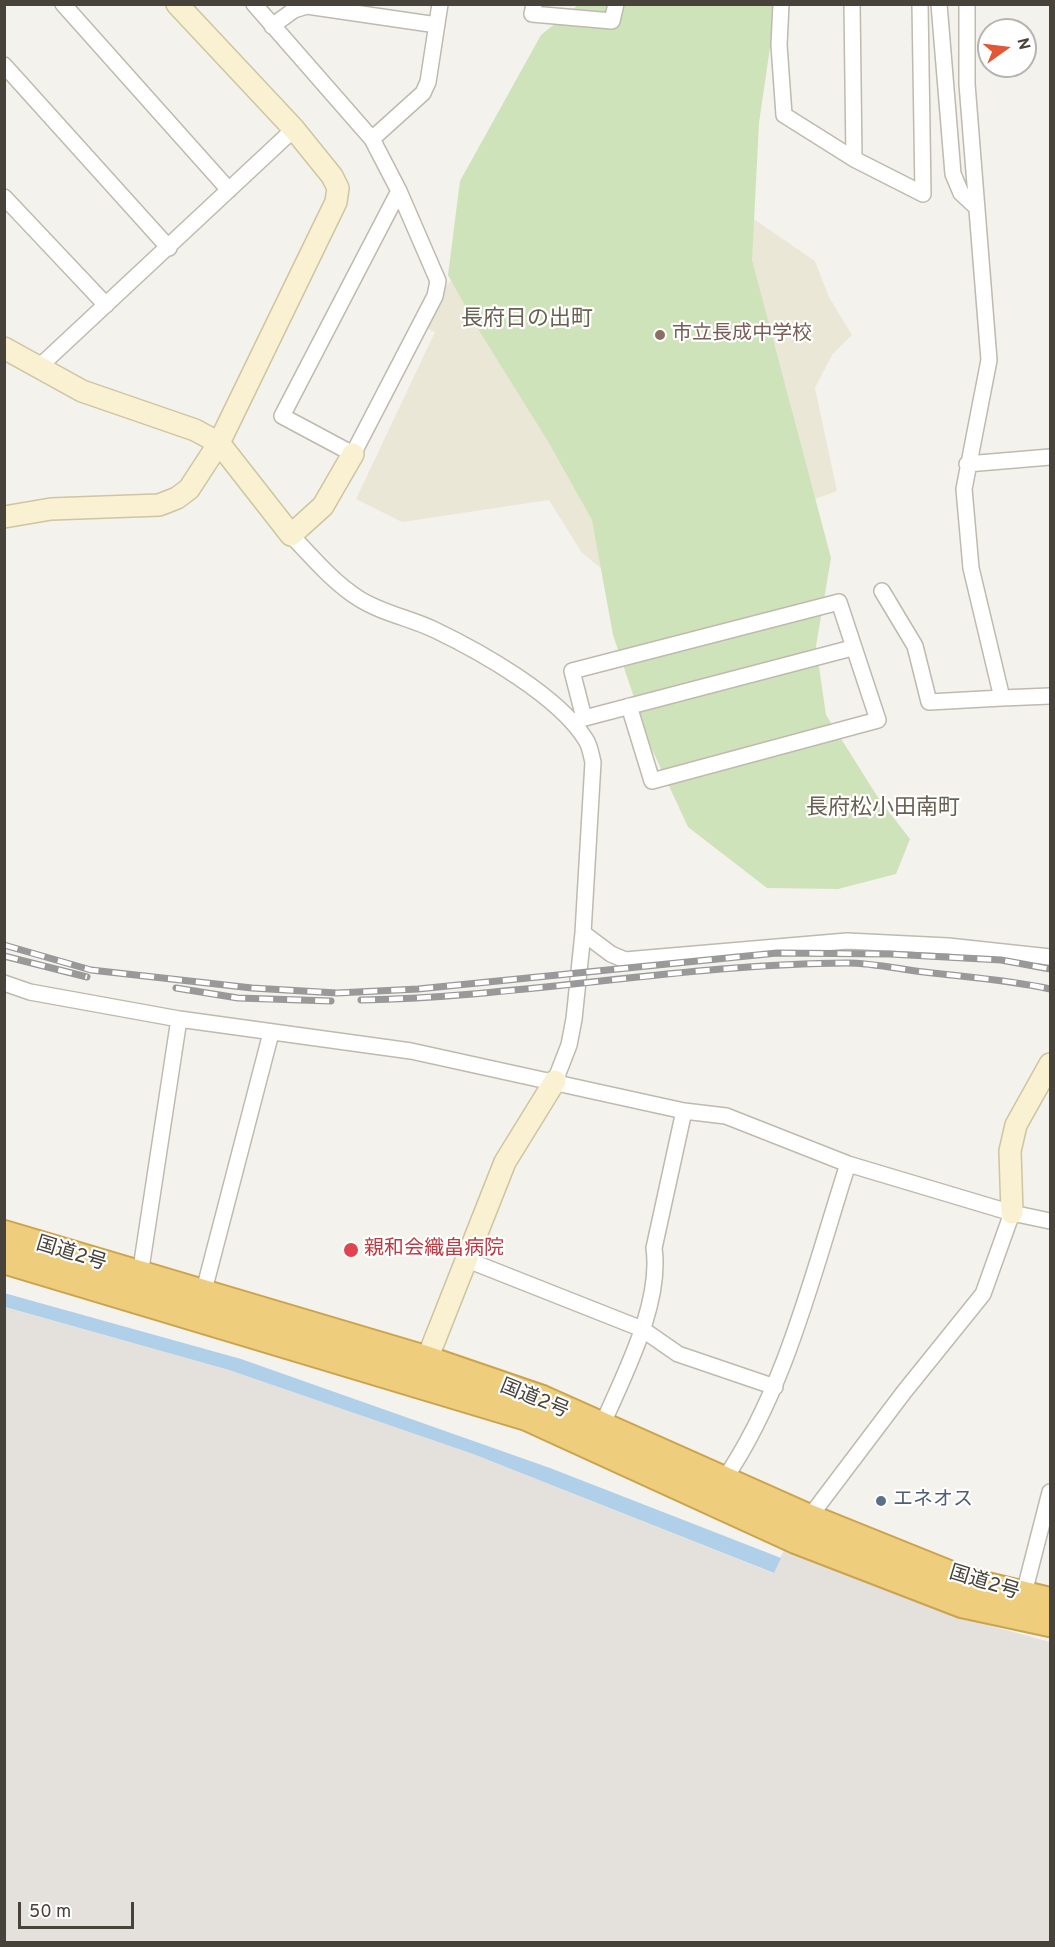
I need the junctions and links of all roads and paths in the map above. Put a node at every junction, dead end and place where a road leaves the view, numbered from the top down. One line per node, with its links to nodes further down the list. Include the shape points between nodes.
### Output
1 (63, 4): 18 (street)
2 (177, 4): 15 (street)
3 (254, 4): 13 (street)
4 (440, 4): 12 (street)
5 (534, 4): 6 (street, via 532,14 612,21)
6 (616, 4)
7 (781, 4): 17 (street, via 783,115)
8 (852, 4): 17 (street)
9 (920, 4): 17 (street, via 923,194)
10 (939, 4): 21 (street, via 953,174 961,194)
11 (967, 4): 21 (street, via 967,84)
12 (437, 25): 13 (street, via 307,6); 16 (street, via 423,93)
13 (272, 26): 16 (street)
14 (4, 64): 22 (street)
15 (294, 129): 18 (street); 26 (street, via 332,176 338,188 336,202)
16 (372, 139): 19 (street)
17 (854, 159)
18 (229, 190): 22 (street)
19 (399, 191): 27 (street, via 438,281 435,296); 27 (street, via 282,416)
20 (4, 197): 23 (street)
21 (976, 207): 29 (street, via 989,360)
22 (169, 248): 23 (street)
23 (106, 305): 25 (street)
24 (4, 348): 25 (street)
25 (39, 367): 26 (street, via 82,391 195,430)
26 (219, 443): 30 (street, via 189,489 159,505 51,509); 31 (street)
27 (353, 454): 31 (street, via 323,506)
28 (1050, 457): 29 (street)
29 (967, 464): 35 (street, via 964,489 971,568)
30 (4, 517)
31 (291, 536): 37 (street, via 359,599 434,629 482,655)
32 (882, 591): 35 (street, via 915,646 929,702)
33 (852, 648): 36 (street); 36 (street, via 879,720 652,781); 37 (street, via 838,602 572,671)
34 (1050, 696): 35 (street)
35 (1002, 698)
36 (629, 706): 37 (street)
37 (578, 720): 38 (street, via 593,762)
38 (583, 933): 39 (street, via 625,960 847,941); 44 (street, via 569,1045)
39 (1050, 957)
40 (4, 983): 41 (street, via 30,992)
41 (179, 1019): 42 (street); 52 (street)
42 (271, 1033): 44 (street, via 411,1051); 53 (street)
43 (1050, 1064): 47 (street, via 1016,1125 1010,1151)
44 (555, 1081): 45 (street); 50 (street, via 505,1162)
45 (684, 1111): 46 (street, via 726,1116); 54 (street, via 654,1248 657,1267)
46 (848, 1164): 47 (street); 56 (street)
47 (1012, 1213): 48 (street); 60 (street, via 983,1293)
48 (1050, 1221)
49 (4, 1235): 52 (highway, 国道2号)
50 (465, 1258): 54 (street); 55 (street)
51 (4, 1259): 55 (highway, 国道2号)
52 (140, 1275): 53 (highway, 国道2号)
53 (203, 1294): 55 (highway, 国道2号)
54 (642, 1329): 56 (street, via 678,1354); 57 (street)
55 (422, 1372): 57 (highway, 国道2号, via 542,1400); 60 (highway, 国道2号)
56 (775, 1387): 58 (street)
57 (601, 1428): 58 (highway, 国道2号)
58 (723, 1481): 60 (highway, 国道2号)
59 (1050, 1492): 61 (street)
60 (802, 1528): 61 (highway, 国道2号, via 966,1582); 62 (highway, 国道2号, via 962,1603)
61 (1037, 1599)
62 (1050, 1622)

